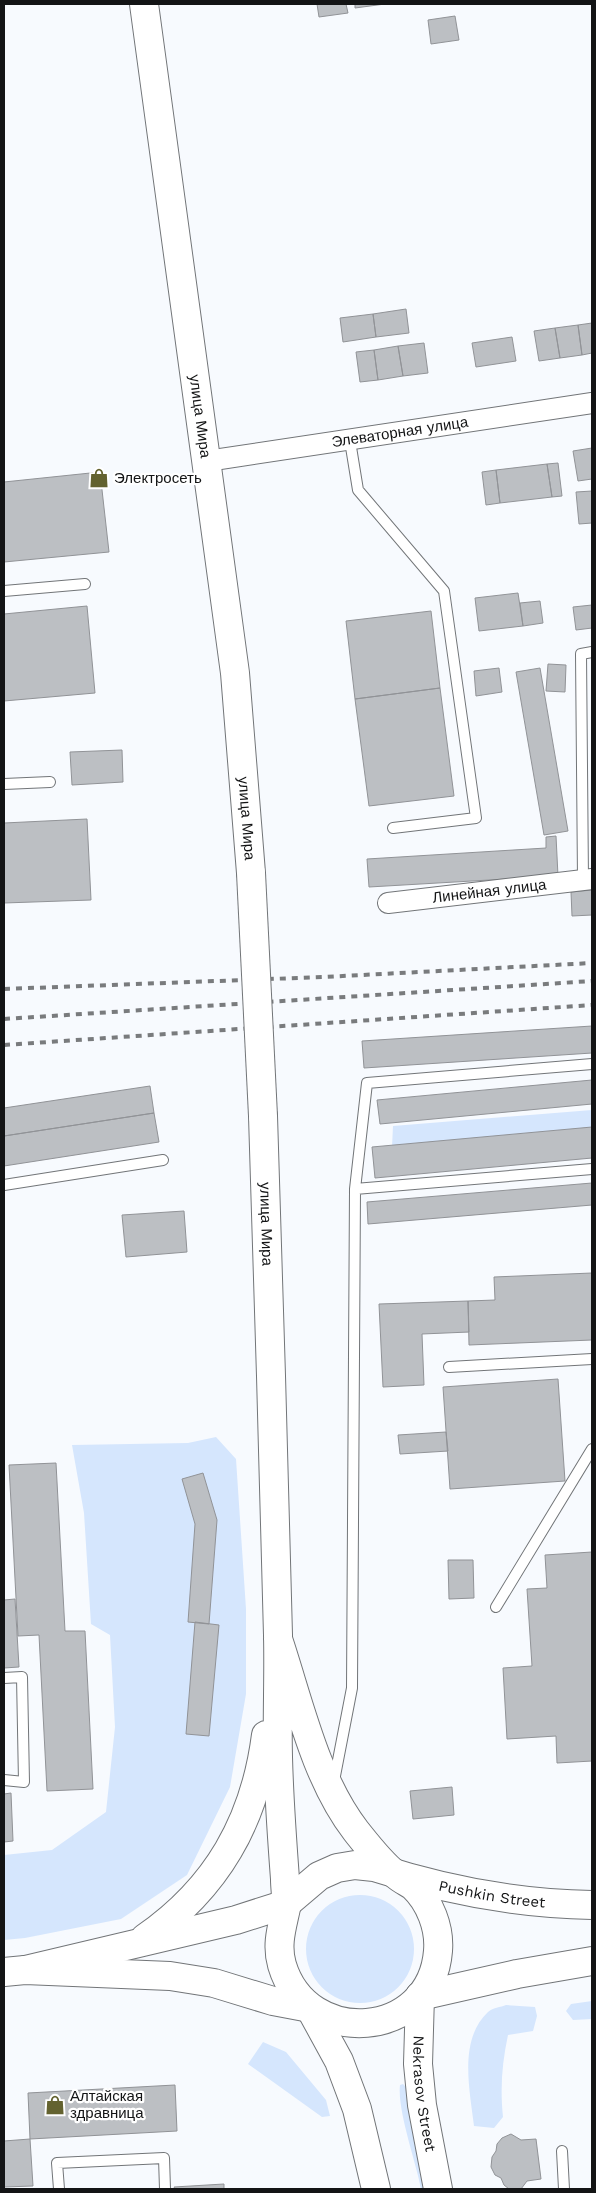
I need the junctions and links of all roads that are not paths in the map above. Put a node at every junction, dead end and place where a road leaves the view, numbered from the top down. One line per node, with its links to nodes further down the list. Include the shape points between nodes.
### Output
1 (144, 4): 4 (main road, улица Мира)
2 (592, 403): 3 (street, Элеваторная улица)
3 (350, 441): 4 (street, Элеваторная улица); 10 (lane, via 358,490 444,591 476,818)
4 (207, 461): 22 (main road, улица Мира, bridge, via 235,673 251,873 263,1116)
5 (85, 584): 6 (lane)
6 (4, 591)
7 (592, 652): 11 (lane, via 581,654)
8 (50, 782): 9 (lane)
9 (4, 784)
10 (393, 828)
11 (588, 879): 12 (street, Линейная улица)
12 (388, 903)
13 (592, 1064): 17 (lane, via 367,1083)
14 (163, 1160): 16 (lane)
15 (592, 1169): 17 (lane)
16 (4, 1185)
17 (355, 1189): 25 (lane, via 352,1688)
18 (592, 1359): 19 (lane)
19 (449, 1367)
20 (592, 1449): 21 (lane)
21 (496, 1607)
22 (278, 1639): 25 (main road, via 319,1766); 27 (main road, via 278,1755); 29 (main road, via 260,1770 236,1835 223,1862 201,1889 170,1921)
23 (4, 1678): 24 (lane, via 22,1677 24,1782)
24 (4, 1780)
25 (332, 1792): 26 (main road, via 356,1832)
26 (393, 1873): 27 (main road, via 355,1865 337,1868 319,1876); 28 (main road, Pushkin Street, via 488,1896); 32 (main road, via 413,1886 428,1905 436,1928 438,1951 433,1974)
27 (286, 1904): 29 (main road); 33 (main road, via 279,1939 280,1959 296,1994)
28 (592, 1905)
29 (135, 1945): 31 (main road)
30 (592, 1961): 32 (main road)
31 (14, 1971): 33 (main road, via 170,1976 214,1983 273,2001)
32 (420, 1996): 33 (main road, via 402,2012 372,2023 331,2020); 38 (main road, Nekrasov Street, via 418,2064 422,2105)
33 (310, 2008): 37 (main road, via 339,2060)
34 (562, 2151): 39 (lane)
35 (59, 2189): 36 (lane, via 57,2163 164,2158)
36 (165, 2189)
37 (376, 2189)
38 (438, 2189)
39 (564, 2189)

